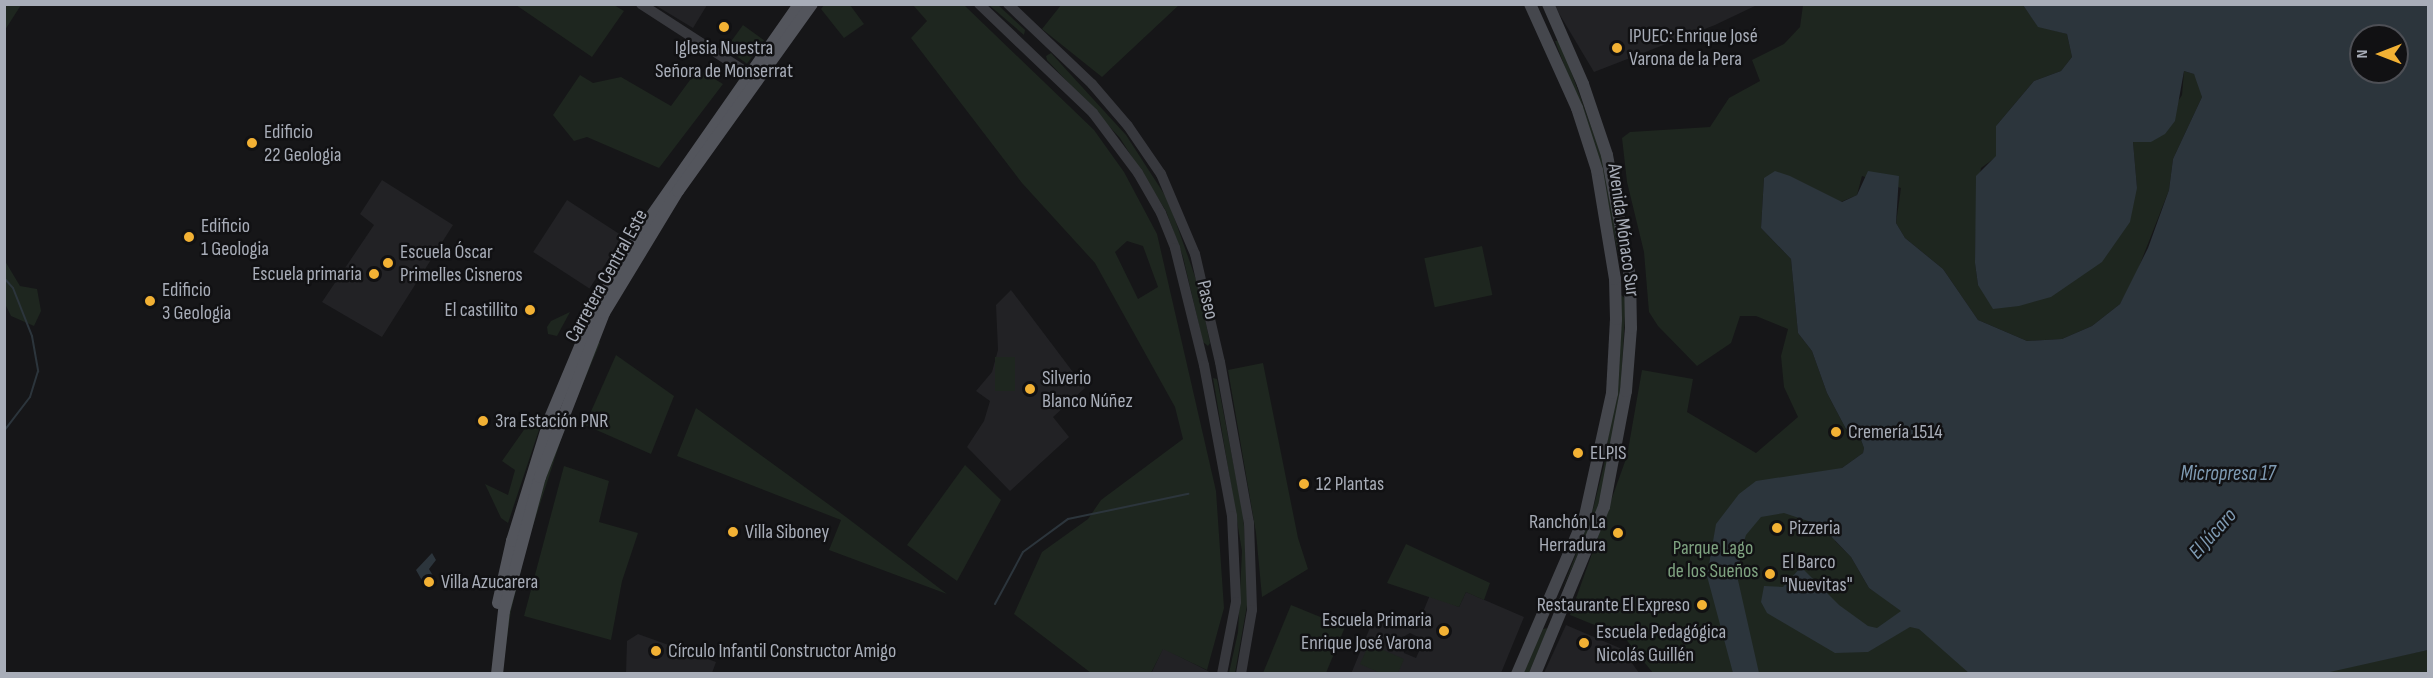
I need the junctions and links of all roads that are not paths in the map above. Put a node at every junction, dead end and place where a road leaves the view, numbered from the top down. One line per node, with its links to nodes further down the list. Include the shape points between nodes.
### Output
1 (641, 4): 10 (street)
2 (799, 4): 10 (main road, Carretera Central Este)
3 (812, 4): 10 (main road, Carretera Central Este)
4 (979, 4): 9 (street, Paseo)
5 (1008, 4): 8 (street, Paseo)
6 (1530, 4): 11 (main road, Avenida Mónaco Sur, via 1577,108 1597,170 1615,279 1612,393)
7 (1548, 4): 12 (main road, Avenida Mónaco Sur, via 1600,133 1630,277 1626,391)
8 (1044, 37): 9 (street); 16 (street, Paseo, via 1128,126 1161,174 1195,254 1250,523 1252,610)
9 (1032, 53): 15 (street, Paseo, via 1093,113 1116,142 1161,213 1175,248 1204,365 1232,516 1236,602)
10 (754, 76): 13 (main road, Carretera Central Este, via 643,228 598,304 573,359 512,541 496,610); 14 (main road, Carretera Central Este, via 643,245 582,361 558,422 519,546 504,611)
11 (1589, 502): 12 (main road); 17 (main road, Avenida Mónaco Sur)
12 (1604, 507): 18 (main road, Avenida Mónaco Sur)
13 (489, 674)
14 (497, 674)
15 (1222, 674)
16 (1241, 674)
17 (1517, 674)
18 (1535, 674)

